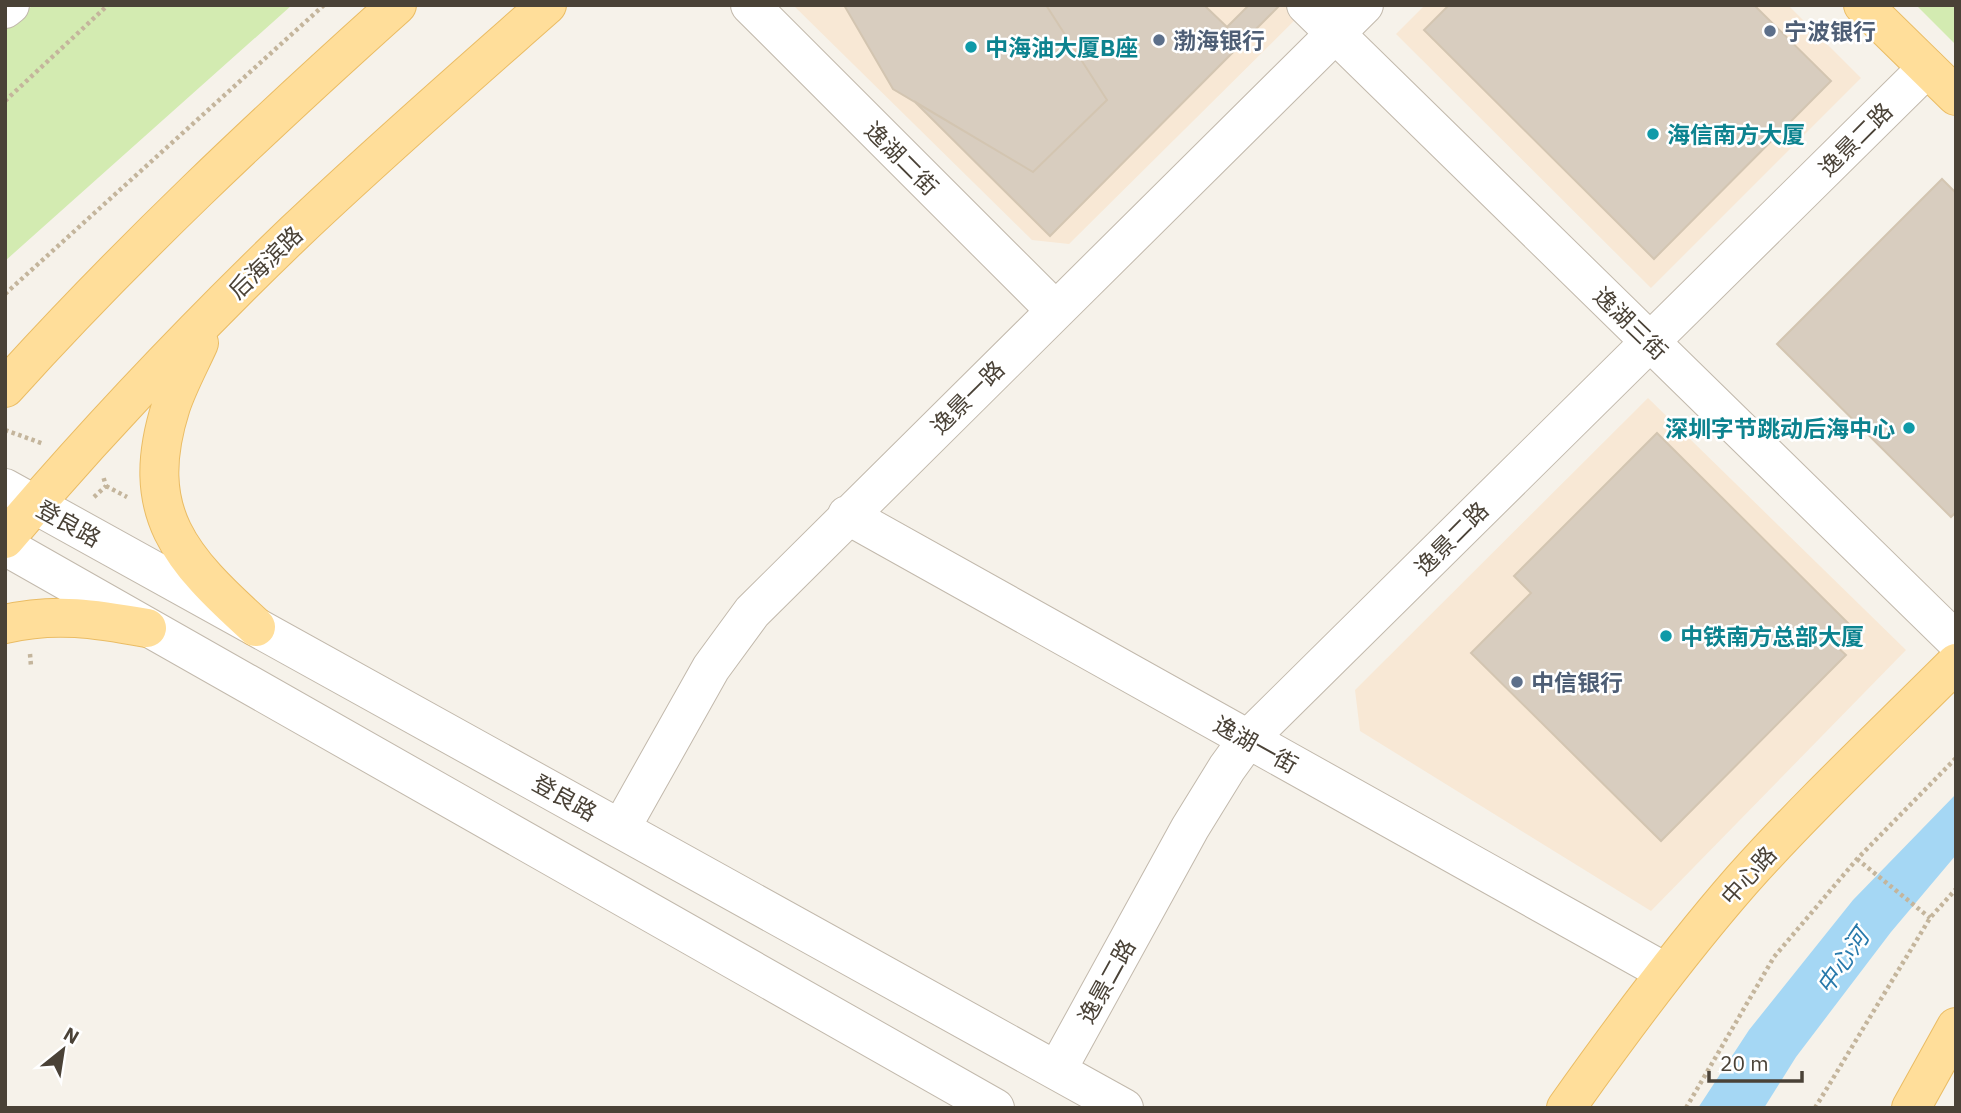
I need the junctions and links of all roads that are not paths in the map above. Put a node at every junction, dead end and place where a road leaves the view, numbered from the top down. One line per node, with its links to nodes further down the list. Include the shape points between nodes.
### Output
1 (10, 5): 8 (street)
2 (397, 5): 15 (main road, via 282,108)
3 (547, 5): 13 (main road, 后海滨路, via 379,154)
4 (750, 5): 12 (street, 逸湖二街)
5 (1306, 5): 9 (street, 逸湖三街)
6 (1364, 5): 9 (street, 逸景一路)
7 (1863, 5): 10 (main road)
8 (5, 9)
9 (1335, 34): 12 (street, 逸景一路); 14 (street, 逸湖三街)
10 (1927, 68): 11 (main road); 14 (street, 逸景二路)
11 (1956, 96)
12 (1055, 310): 19 (street, 逸景一路)
13 (212, 314): 18 (main road, 后海滨路); 23 (main road, via 171,404 161,441 162,505 170,530 189,559)
14 (1650, 342): 25 (street, 逸湖三街); 27 (street, 逸景二路)
15 (41, 348): 16 (main road); 17 (main road)
16 (5, 362)
17 (5, 388)
18 (20, 496): 20 (main road, 后海滨路); 23 (street, 登良路)
19 (847, 515): 27 (street, 逸湖一街); 28 (street, 逸景一路, via 771,591 729,642)
20 (5, 539)
21 (5, 546): 24 (street)
22 (5, 624): 24 (main road, via 55,616)
23 (256, 627): 28 (street, 登良路)
24 (147, 628): 33 (street)
25 (1956, 640)
26 (1956, 663): 29 (main road, 中心路, via 1790,828)
27 (1248, 739): 29 (street, 逸湖一街); 32 (street, 逸景二路, via 1206,800)
28 (621, 828): 32 (street, 登良路)
29 (1665, 972): 31 (main road, 中心路)
30 (1956, 1027): 37 (main road)
31 (1594, 1068): 35 (main road, 中心路); 36 (main road)
32 (1057, 1070): 34 (street, 登良路)
33 (995, 1108)
34 (1124, 1108)
35 (1566, 1108)
36 (1573, 1108)
37 (1911, 1108)

